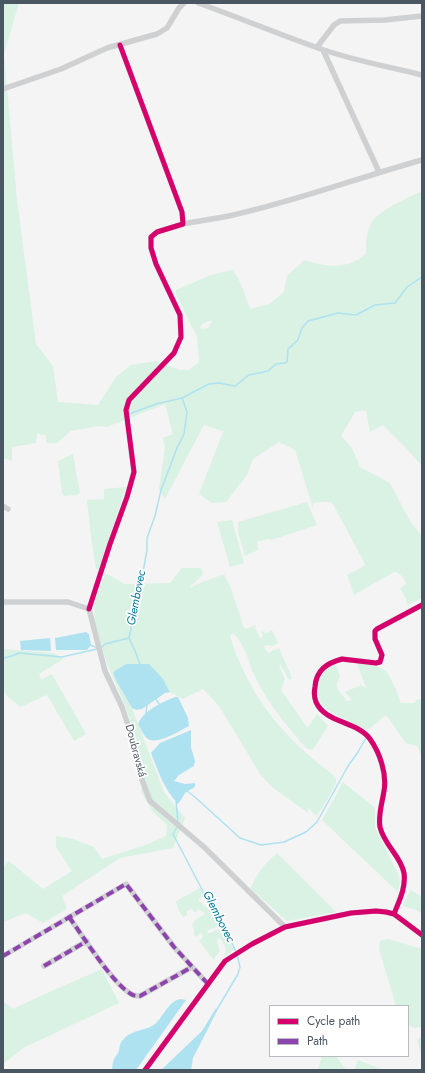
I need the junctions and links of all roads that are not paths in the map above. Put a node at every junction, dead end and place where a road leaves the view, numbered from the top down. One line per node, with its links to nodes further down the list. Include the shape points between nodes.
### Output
1 (184, 3): 4 (street, via 167,28 157,34)
2 (198, 3): 5 (street)
3 (422, 16): 5 (street, via 340,21 334,25)
4 (120, 45): 7 (street); 10 (street, via 182,212)
5 (320, 48): 6 (street); 9 (street)
6 (422, 75)
7 (3, 89)
8 (422, 160): 9 (street)
9 (379, 172): 10 (street, via 264,207)
10 (183, 224): 13 (street, via 157,232 151,237 151,248 156,264 180,315 181,337 174,353 129,400 126,410 134,472)
11 (3, 602): 13 (street, via 68,602)
12 (422, 605): 14 (street, via 374,632 382,655 380,662 342,659 326,665 315,680 315,701 320,709 365,734 370,739 380,762 385,779 380,825 404,872 402,891)
13 (89, 609): 16 (street, Doubravská, via 105,671 125,715 139,772 150,801 204,847)
14 (394, 914): 16 (street, via 376,911 351,913); 17 (street)
15 (69, 917): 18 (street); 19 (street); 21 (street, via 126,884 174,947)
16 (285, 927): 22 (street, via 225,961)
17 (422, 935)
18 (87, 942): 20 (street); 21 (street, via 116,980 133,995 140,996)
19 (3, 956)
20 (44, 966)
21 (192, 966): 22 (street)
22 (208, 984): 23 (street)
23 (145, 1070)

